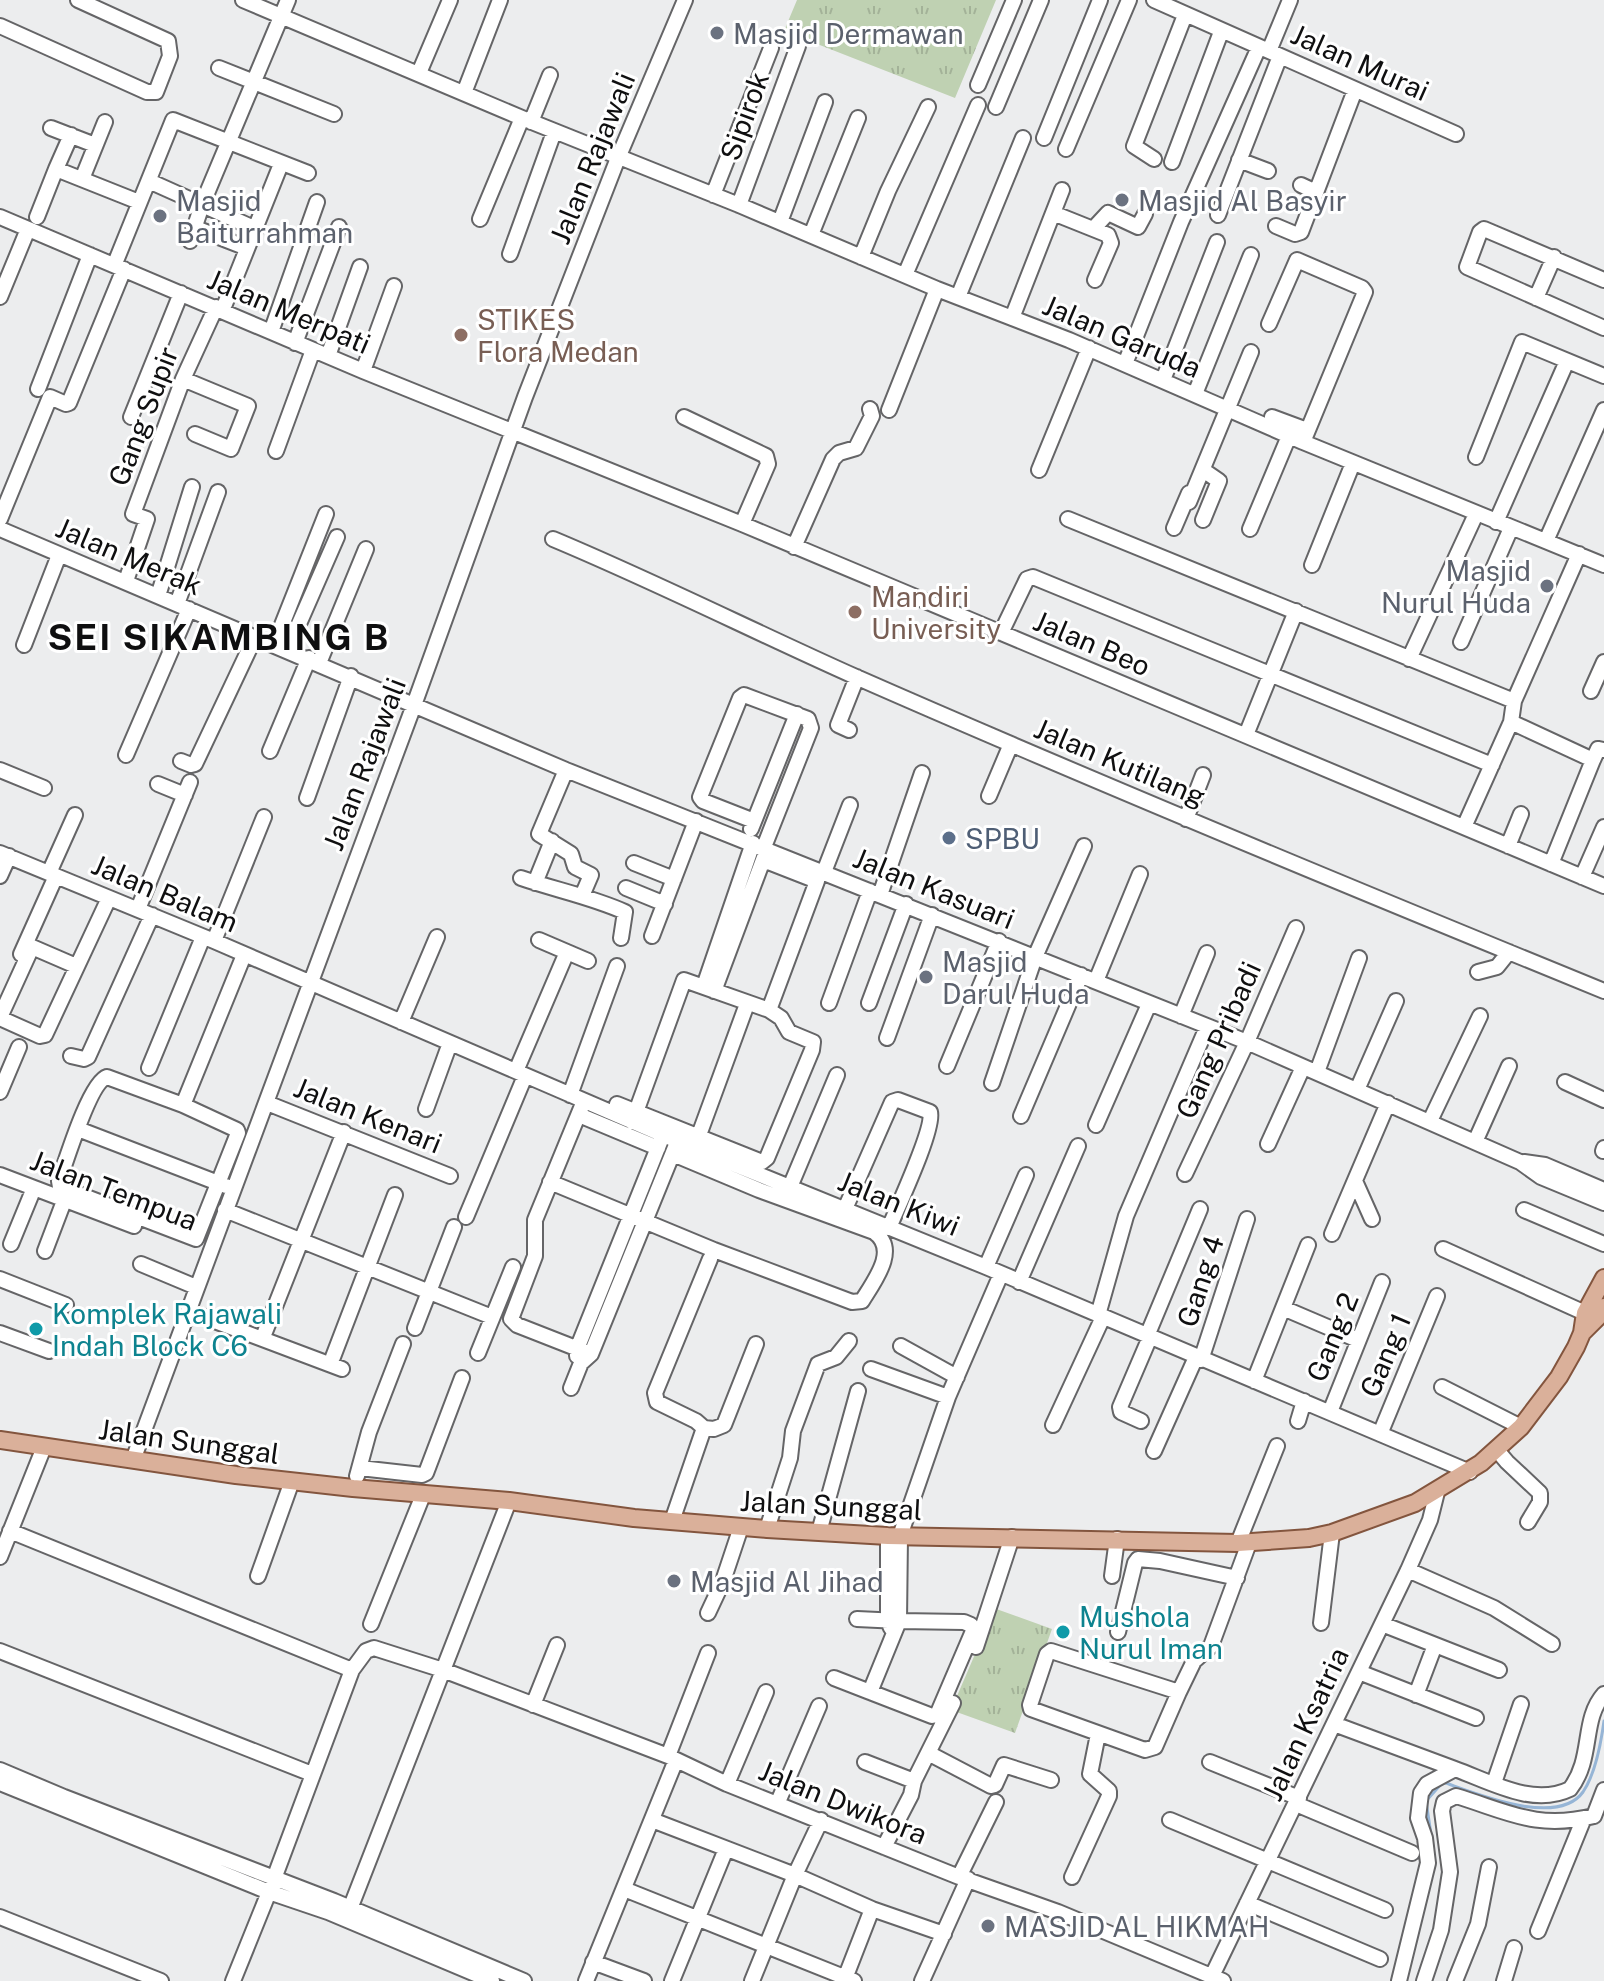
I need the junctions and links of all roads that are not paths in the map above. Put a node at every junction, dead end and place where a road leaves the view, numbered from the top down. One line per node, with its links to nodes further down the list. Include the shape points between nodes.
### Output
1 (78, 0): 15 (street, via 168,41 170,56 156,92)
2 (243, 0): 13 (street, Jalan Garuda)
3 (288, 0): 13 (street)
4 (450, 0): 21 (street)
5 (500, 0): 26 (street)
6 (685, 0): 44 (street, Jalan Rajawali)
7 (1014, 0): 24 (street)
8 (1041, 0): 30 (street)
9 (1100, 0): 40 (street)
10 (1129, 0): 43 (street)
11 (1154, 0): 14 (street, Jalan Murai)
12 (1290, 0): 19 (street)
13 (281, 15): 21 (street, Jalan Garuda); 23 (street)
14 (1185, 15): 16 (street, Jalan Murai); 45 (street, via 1134,146)
15 (0, 26)
16 (1221, 32): 19 (street, Jalan Murai); 47 (street)
17 (798, 46): 61 (street, Sipirok)
18 (771, 48): 57 (street)
19 (1269, 51): 25 (street, Jalan Murai); 46 (street); 103 (street, via 1181,222)
20 (219, 68): 23 (street)
21 (419, 73): 26 (street, Jalan Garuda)
22 (550, 75): 33 (street)
23 (254, 81): 31 (street); 41 (street)
24 (978, 85)
25 (1355, 90): 37 (street, Jalan Murai); 56 (street)
26 (464, 93): 33 (street, Jalan Garuda)
27 (825, 102): 67 (street)
28 (978, 105): 83 (street)
29 (928, 107): 79 (street)
30 (996, 107)
31 (334, 114)
32 (858, 118): 73 (street)
33 (526, 120): 36 (street, Jalan Garuda); 66 (street)
34 (105, 122): 42 (street)
35 (51, 128): 38 (street)
36 (554, 132): 44 (street, Jalan Garuda); 76 (street)
37 (1456, 134)
38 (71, 135): 42 (street); 49 (street)
39 (1023, 138): 90 (street)
40 (1044, 138)
41 (228, 143): 48 (street); 53 (street, via 172,120); 60 (street)
42 (95, 145): 52 (street)
43 (1066, 149)
44 (618, 158): 57 (street, Jalan Garuda); 117 (street, Jalan Rajawali)
45 (1154, 159)
46 (1239, 160): 50 (street); 64 (street)
47 (1172, 162)
48 (281, 164): 51 (street); 72 (street, Gang Supir)
49 (56, 169): 52 (street); 68 (street)
50 (1268, 171)
51 (308, 173)
52 (82, 179): 58 (street)
53 (149, 181): 58 (street); 60 (street)
54 (1301, 185): 56 (street)
55 (1062, 190): 62 (street)
56 (1316, 192): 69 (street, via 1300,233)
57 (713, 195): 61 (street, Jalan Garuda)
58 (139, 202): 81 (street)
59 (317, 202): 96 (street)
60 (202, 205): 72 (street); 75 (street, via 191,234)
61 (739, 205): 67 (street, Jalan Garuda)
62 (1053, 213): 71 (street); 93 (street)
63 (1145, 214): 71 (street, via 1138,227 1108,213)
64 (1218, 215)
65 (0, 217): 68 (street, Jalan Merpati)
66 (480, 219)
67 (780, 222): 73 (street, Jalan Garuda)
68 (33, 223): 77 (street, Jalan Merpati); 89 (street)
69 (1276, 226)
70 (339, 227): 97 (street)
71 (1094, 228): 84 (street, via 1108,235 1111,243)
72 (256, 229): 75 (street, Gang Supir)
73 (811, 235): 79 (street, Jalan Garuda)
74 (1217, 242): 107 (street)
75 (247, 248): 92 (street, Gang Supir)
76 (510, 254)
77 (90, 255): 81 (street, Jalan Merpati); 108 (street)
78 (1251, 255): 109 (street)
79 (861, 257): 83 (street, Jalan Garuda)
80 (1554, 257): 85 (street); 91 (street); 91 (street, via 1486,229 1480,232 1468,269)
81 (120, 265): 88 (street, Jalan Merpati); 130 (street, via 69,403 50,397)
82 (360, 267): 101 (street)
83 (905, 275): 87 (street, Jalan Garuda)
84 (1095, 280)
85 (1604, 280)
86 (394, 286): 104 (street)
87 (937, 289): 90 (street, Jalan Garuda); 112 (street)
88 (181, 293): 92 (street, Jalan Merpati); 114 (street)
89 (0, 297)
90 (958, 297): 93 (street, Jalan Garuda)
91 (1536, 298): 95 (street)
92 (220, 305): 96 (street, Jalan Merpati); 106 (street, Gang Supir)
93 (1012, 318): 98 (street, Jalan Garuda)
94 (1269, 324): 119 (street, via 1297,260 1365,292)
95 (1604, 328)
96 (271, 332): 97 (street, Jalan Merpati)
97 (295, 343): 99 (street, Jalan Merpati)
98 (1089, 348): 103 (street, Jalan Garuda); 123 (street)
99 (313, 350): 101 (street, Jalan Merpati); 120 (street)
100 (1251, 352): 110 (street)
101 (328, 356): 104 (street, Jalan Merpati)
102 (1567, 361): 105 (street); 121 (street, via 1522,342); 133 (street)
103 (1125, 364): 107 (street, Jalan Garuda)
104 (363, 371): 117 (street, Jalan Merpati)
105 (1604, 376)
106 (183, 379): 118 (street, via 248,406 231,449); 148 (street, Gang Supir, via 133,514 147,519)
107 (1163, 380): 109 (street, Jalan Garuda)
108 (38, 389)
109 (1195, 394): 110 (street, Jalan Garuda)
110 (1226, 408): 119 (street, Jalan Garuda); 124 (street); 135 (street)
111 (870, 409): 142 (street, via 872,416 856,448 833,459)
112 (889, 410)
113 (1604, 410): 141 (street)
114 (131, 417)
115 (684, 417): 134 (street, via 766,456 768,464)
116 (1272, 417): 119 (street)
117 (515, 431): 134 (street, Jalan Beo); 165 (street, Jalan Rajawali)
118 (195, 434)
119 (1299, 436): 122 (street, Jalan Garuda); 138 (street)
120 (276, 451)
121 (1476, 457)
122 (1353, 463): 129 (street, Jalan Garuda); 146 (street)
123 (1039, 470)
124 (1203, 470): 127 (street); 132 (street, via 1219,481)
125 (192, 487): 149 (street)
126 (218, 492): 150 (street)
127 (1189, 502)
128 (326, 514): 156 (street)
129 (1476, 514): 133 (street, Jalan Garuda); 157 (street)
130 (0, 519)
131 (1068, 519): 151 (street)
132 (1203, 520)
133 (1496, 522): 136 (street, Jalan Garuda)
134 (742, 524): 142 (street, Jalan Beo)
135 (1174, 528)
136 (1511, 528): 141 (street, Jalan Garuda); 154 (street)
137 (0, 529): 145 (street, Jalan Merak)
138 (1250, 529)
139 (337, 537): 156 (street)
140 (553, 539): 162 (street, Jalan Kutilang)
141 (1546, 541): 144 (street, Jalan Garuda)
142 (794, 547): 152 (street, Jalan Beo)
143 (366, 549): 158 (street)
144 (1579, 554): 147 (street, Jalan Garuda); 164 (street)
145 (59, 555): 148 (street, Jalan Merak); 155 (street)
146 (1312, 565)
147 (1604, 565)
148 (126, 581): 149 (street, Jalan Merak)
149 (158, 596): 150 (street, Jalan Merak)
150 (183, 606): 153 (street, Jalan Merak); 172 (street)
151 (1296, 611): 157 (street); 160 (street)
152 (1001, 633): 160 (street, via 1027,579 1033,577); 169 (street, Jalan Beo)
153 (255, 637): 156 (street, Jalan Merak); 174 (street, via 195,764)
154 (1461, 642)
155 (24, 645)
156 (281, 647): 158 (street, Jalan Merak)
157 (1409, 659): 164 (street)
158 (314, 661): 161 (street, Jalan Merak); 171 (street)
159 (1604, 662): 163 (street)
160 (1271, 672): 169 (street); 175 (street)
161 (351, 676): 165 (street, Jalan Merak); 183 (street)
162 (857, 677): 168 (street, via 838,723); 170 (street, Jalan Kutilang)
163 (1591, 691)
164 (1514, 701): 167 (street)
165 (414, 705): 177 (street, Jalan Kasuari); 233 (street, Jalan Rajawali)
166 (797, 714): 190 (street); 190 (street, via 741,696 700,795 703,801); 196 (street, via 808,719 811,728)
167 (1511, 722): 173 (street); 175 (street)
168 (849, 730)
169 (1246, 735): 191 (street, Jalan Beo)
170 (1011, 744): 182 (street); 188 (street, Jalan Kutilang)
171 (270, 751)
172 (126, 755)
173 (1598, 755): 199 (street)
174 (181, 761)
175 (1492, 765): 191 (street)
176 (0, 770): 181 (street)
177 (566, 770): 189 (street, Jalan Kasuari); 193 (street, via 539,834)
178 (922, 773): 208 (street)
179 (1203, 775): 188 (street)
180 (158, 784): 213 (street, via 187,789)
181 (44, 788)
182 (989, 796)
183 (307, 798)
184 (850, 805): 200 (street)
185 (1521, 814): 195 (street)
186 (75, 815): 202 (street)
187 (264, 817): 219 (street)
188 (1186, 819): 223 (street, Jalan Kutilang)
189 (696, 821): 196 (street, Jalan Kasuari); 205 (street)
190 (754, 821): 196 (street)
191 (1464, 827): 195 (street, Jalan Beo)
192 (1604, 827): 204 (street)
193 (552, 841): 209 (street, via 571,854 575,867 591,875); 209 (street, via 528,880)
194 (1084, 846): 226 (street)
195 (1508, 846): 199 (street, Jalan Beo)
196 (759, 848): 200 (street, Jalan Kasuari); 234 (street); 242 (street, via 817,881)
197 (4, 855): 202 (street, Jalan Balam); 203 (street)
198 (634, 863): 205 (street)
199 (1551, 864): 204 (street, Jalan Beo)
200 (824, 872): 208 (street, Jalan Kasuari)
201 (1140, 874): 232 (street)
202 (52, 875): 210 (street, Jalan Balam); 237 (street)
203 (0, 876)
204 (1582, 877): 206 (street, Jalan Beo)
205 (674, 879): 211 (street)
206 (1604, 886)
207 (626, 888): 211 (street)
208 (875, 893): 212 (street, Jalan Kasuari); 238 (street)
209 (582, 896): 218 (street, via 625,912)
210 (109, 898): 213 (street, Jalan Balam); 229 (street)
211 (665, 904): 216 (street)
212 (906, 904): 214 (street, Jalan Kasuari); 239 (street)
213 (145, 912): 219 (street, Jalan Balam); 251 (street, via 91,1052 84,1059)
214 (932, 915): 221 (street, Jalan Kasuari); 247 (street)
215 (1296, 928): 248 (street, Gang Pribadi)
216 (652, 936)
217 (437, 937): 245 (street)
218 (621, 938)
219 (208, 939): 225 (street, Jalan Balam); 254 (street)
220 (539, 940): 222 (street)
221 (999, 941): 226 (street, Jalan Kasuari); 252 (street)
222 (567, 952): 228 (street); 256 (street)
223 (1509, 952): 231 (street, via 1497,967); 235 (street, Jalan Kutilang)
224 (1207, 953): 243 (street)
225 (244, 955): 233 (street, Jalan Balam); 267 (street)
226 (1035, 957): 232 (street, Jalan Kasuari); 259 (street)
227 (1359, 958): 255 (street)
228 (588, 961)
229 (76, 966): 229 (street, via 44,1037 2,1019 32,947)
230 (617, 966): 262 (street)
231 (1478, 972)
232 (1088, 978): 241 (street, Jalan Kasuari); 270 (street)
233 (309, 983): 245 (street, Jalan Kiwi); 264 (street, Jalan Rajawali)
234 (709, 988): 240 (street); 271 (street, via 684,980)
235 (1604, 991)
236 (1396, 1001): 260 (street)
237 (0, 1002)
238 (829, 1003)
239 (869, 1003)
240 (747, 1004): 242 (street); 277 (street)
241 (1149, 1004): 243 (street, Jalan Kasuari); 273 (street)
242 (769, 1010): 277 (street, via 789,1032 813,1042 767,1158 758,1162)
243 (1181, 1016): 246 (street, Jalan Kasuari)
244 (1480, 1016): 272 (street)
245 (401, 1022): 249 (street, Jalan Kiwi)
246 (1207, 1027): 248 (street, Jalan Kasuari); 331 (street, via 1126,1216)
247 (887, 1038)
248 (1247, 1042): 255 (street, Jalan Kasuari); 282 (street, Gang Pribadi)
249 (450, 1043): 256 (street, Jalan Kiwi); 269 (street)
250 (19, 1047): 261 (street)
251 (71, 1056)
252 (947, 1066)
253 (1509, 1066): 276 (street)
254 (149, 1068)
255 (1310, 1070): 260 (street, Jalan Kasuari); 278 (street)
256 (520, 1074): 262 (street, Jalan Kiwi); 324 (street)
257 (837, 1075): 289 (street)
258 (1565, 1082): 263 (street)
259 (992, 1083)
260 (1357, 1090): 265 (street, Jalan Kasuari)
261 (0, 1092)
262 (570, 1095): 268 (street, Jalan Kiwi)
263 (1604, 1100)
264 (267, 1103): 275 (street, Jalan Kenari); 291 (street, Jalan Rajawali)
265 (1388, 1103): 272 (street, Jalan Kasuari); 286 (street)
266 (617, 1104): 271 (street)
267 (183, 1105): 274 (street, via 104,1077); 288 (street, via 238,1131)
268 (582, 1108): 271 (street, Jalan Kiwi); 279 (street); 287 (street)
269 (426, 1109)
270 (1021, 1116)
271 (634, 1117): 277 (street); 279 (street, Jalan Kiwi)
272 (1430, 1121): 276 (street, Jalan Kasuari)
273 (1096, 1125)
274 (78, 1129): 288 (street); 288 (street, via 60,1187 193,1238 199,1235)
275 (344, 1132): 285 (street, Jalan Kenari); 306 (street)
276 (1475, 1142): 281 (street, Jalan Kasuari)
277 (696, 1143): 279 (street, Jalan Kiwi); 289 (street, Jalan Kiwi)
278 (1268, 1144)
279 (668, 1145): 300 (street); 303 (street); 303 (street, via 759,1190 874,1232 887,1248 862,1301 852,1302)
280 (1078, 1146): 321 (street)
281 (1520, 1162): 292 (street, Jalan Kasuari, via 1545,1165); 295 (street, Jalan Kasuari, via 1541,1177)
282 (1185, 1174)
283 (0, 1175): 290 (street, Jalan Tempua)
284 (1026, 1175): 317 (street)
285 (450, 1176)
286 (1355, 1181): 302 (street); 305 (street)
287 (550, 1182): 300 (street); 345 (street, via 534,1226 535,1256 511,1319)
288 (219, 1183): 291 (street)
289 (790, 1187): 296 (street, Jalan Kiwi)
290 (34, 1188): 294 (street, Jalan Tempua); 307 (street)
291 (234, 1189): 298 (street, Jalan Rajawali)
292 (1604, 1190)
293 (395, 1195): 315 (street)
294 (64, 1201): 311 (street); 312 (street, Jalan Tempua)
295 (1604, 1203)
296 (845, 1209): 304 (street, Jalan Kiwi); 304 (street, via 892,1102 930,1112 921,1150)
297 (1200, 1209): 337 (street)
298 (225, 1210): 306 (street); 312 (street, Jalan Rajawali)
299 (1524, 1210): 308 (street)
300 (630, 1216): 303 (street); 345 (street)
301 (1247, 1219): 346 (street, Gang 4)
302 (1372, 1219)
303 (645, 1222): 345 (street)
304 (889, 1228): 317 (street, Jalan Kiwi)
305 (1332, 1234)
306 (302, 1240): 315 (street); 334 (street)
307 (11, 1244)
308 (1604, 1244)
309 (1308, 1245): 328 (street)
310 (1443, 1249): 330 (street)
311 (45, 1251)
312 (209, 1253): 323 (street, Jalan Rajawali)
313 (710, 1259): 361 (street, via 655,1398)
314 (141, 1264): 323 (street)
315 (369, 1266): 324 (street); 329 (street, via 338,1363)
316 (513, 1267): 332 (street)
317 (986, 1267): 318 (street, Jalan Kiwi)
318 (1001, 1274): 321 (street, Jalan Kiwi); 348 (street)
319 (1604, 1278): 330 (main road, Jalan Sunggal)
320 (0, 1279): 326 (street)
321 (1019, 1282): 331 (street, Jalan Kiwi)
322 (1382, 1282): 338 (street, Gang 2)
323 (196, 1287): 329 (street, Jalan Rajawali)
324 (430, 1291): 332 (street); 333 (street)
325 (1437, 1296): 362 (street, Gang 1)
326 (66, 1305)
327 (1604, 1307): 336 (main road, Jalan Sunggal)
328 (1283, 1308): 338 (street); 350 (street)
329 (188, 1311): 368 (street, Jalan Rajawali)
330 (1585, 1313): 336 (main road, Jalan Sunggal)
331 (1100, 1316): 337 (street, Jalan Kiwi); 359 (street)
332 (492, 1317): 344 (street)
333 (415, 1328)
334 (265, 1332)
335 (0, 1333): 343 (street)
336 (1582, 1333): 360 (main road, Jalan Sunggal, via 1559,1377)
337 (1148, 1336): 346 (street, Jalan Kiwi); 357 (street, via 1120,1407)
338 (1358, 1340): 356 (street, Gang 2)
339 (849, 1341): 379 (street, via 836,1357 818,1364 793,1431 790,1458)
340 (403, 1344): 369 (street)
341 (756, 1344): 361 (street, via 724,1425)
342 (901, 1346): 348 (street)
343 (49, 1351)
344 (478, 1353)
345 (583, 1355): 352 (street)
346 (1198, 1358): 350 (street, Jalan Kiwi); 367 (street, Gang 4)
347 (871, 1369): 354 (street)
348 (957, 1377): 354 (street)
349 (462, 1378): 369 (street, via 426,1473)
350 (1254, 1381): 355 (street, Jalan Kiwi)
351 (1442, 1387): 360 (street)
352 (571, 1388)
353 (858, 1391): 381 (street)
354 (948, 1397): 383 (street)
355 (1304, 1401): 356 (street, Jalan Kiwi); 358 (street)
356 (1330, 1412): 362 (street, Jalan Kiwi)
357 (1141, 1421)
358 (1298, 1421)
359 (1053, 1425)
360 (1521, 1427): 366 (main road, Jalan Sunggal)
361 (704, 1428): 376 (street)
362 (1380, 1434): 370 (street, Jalan Kiwi)
363 (0, 1440): 365 (main road, Jalan Sunggal)
364 (1277, 1446): 386 (street)
365 (44, 1447): 368 (main road, Jalan Sunggal); 380 (street)
366 (1496, 1449): 370 (main road, Jalan Sunggal); 377 (street, via 1540,1493)
367 (1154, 1451)
368 (133, 1460): 371 (main road, Jalan Sunggal)
369 (360, 1468): 372 (street)
370 (1470, 1472): 373 (main road, Jalan Sunggal)
371 (292, 1481): 372 (main road, Jalan Sunggal); 389 (street)
372 (353, 1488): 374 (main road, Jalan Sunggal)
373 (1437, 1492): 382 (main road, Jalan Sunggal); 388 (street, Jalan Ksatria)
374 (423, 1495): 375 (main road, Jalan Sunggal); 395 (street)
375 (509, 1501): 376 (main road, Jalan Sunggal); 405 (street)
376 (672, 1521): 378 (main road, Jalan Sunggal)
377 (1528, 1522)
378 (741, 1527): 379 (main road, Jalan Sunggal); 392 (street)
379 (767, 1529): 381 (main road, Jalan Sunggal)
380 (10, 1531): 387 (street); 404 (street)
381 (819, 1532): 383 (main road, Jalan Sunggal)
382 (1332, 1533): 386 (main road, Jalan Sunggal); 394 (street)
383 (894, 1536): 384 (main road, Jalan Sunggal); 397 (street)
384 (1012, 1537): 385 (main road, Jalan Sunggal); 420 (street, via 986,1621)
385 (1117, 1539): 386 (main road, Jalan Sunggal); 390 (street)
386 (1243, 1543): 391 (street)
387 (0, 1557)
388 (1408, 1570): 396 (street, Jalan Ksatria); 399 (street, via 1494,1608)
389 (258, 1576)
390 (1112, 1576)
391 (1237, 1578): 398 (street, via 1136,1560); 411 (street, via 1211,1646 1194,1661)
392 (708, 1613)
393 (857, 1619): 397 (street)
394 (1321, 1623)
395 (371, 1624)
396 (1382, 1624): 401 (street); 407 (street, Jalan Ksatria)
397 (893, 1625): 410 (street); 410 (street, via 964,1622 973,1631 937,1715)
398 (1118, 1632)
399 (1552, 1644)
400 (557, 1645): 415 (street)
401 (1435, 1645): 406 (street); 413 (street)
402 (0, 1651): 426 (street)
403 (708, 1653): 421 (street)
404 (352, 1670): 405 (street, Jalan Dwikora, via 374,1648); 426 (street)
405 (443, 1670): 415 (street, Jalan Dwikora); 454 (street)
406 (1499, 1670)
407 (1359, 1672): 413 (street); 418 (street, Jalan Ksatria)
408 (834, 1678): 410 (street)
409 (766, 1692): 431 (street)
410 (870, 1692)
411 (1179, 1692): 419 (street, via 1152,1749); 419 (street, via 1051,1651 1031,1709)
412 (1604, 1694): 430 (street, via 1593,1713 1585,1765 1570,1789 1545,1797)
413 (1416, 1695): 417 (street)
414 (1521, 1704): 430 (street)
415 (533, 1705): 421 (street, Jalan Dwikora)
416 (819, 1706): 435 (street)
417 (1476, 1718)
418 (1334, 1724): 424 (street); 433 (street, Jalan Ksatria)
419 (1098, 1734): 447 (street, via 1090,1774 1109,1796)
420 (930, 1754): 427 (street, via 991,1786 1004,1765); 428 (street)
421 (672, 1758): 431 (street, Jalan Dwikora); 438 (street)
422 (865, 1762): 428 (street)
423 (1210, 1762): 433 (street)
424 (1455, 1769): 430 (street); 474 (street, via 1421,1793 1418,1818 1428,1863)
425 (0, 1770): 434 (street)
426 (312, 1774): 449 (street)
427 (1051, 1780)
428 (914, 1781): 441 (street)
429 (0, 1783): 434 (street)
430 (1494, 1783)
431 (727, 1784): 435 (street, Jalan Dwikora)
432 (1604, 1790): 437 (street)
433 (1298, 1801): 443 (street); 444 (street, Jalan Ksatria)
434 (62, 1802): 449 (street)
435 (778, 1802): 439 (street, Jalan Dwikora)
436 (996, 1802): 448 (street)
437 (1594, 1818): 457 (street); 475 (street, via 1532,1821 1456,1796 1444,1802 1450,1872 1441,1930)
438 (652, 1820): 442 (street); 450 (street)
439 (821, 1820): 441 (street, Jalan Dwikora); 446 (street)
440 (1170, 1820): 444 (street)
441 (884, 1847): 448 (street, Jalan Dwikora)
442 (726, 1849): 446 (street); 456 (street)
443 (1412, 1853)
444 (1268, 1861): 451 (street, Jalan Ksatria); 453 (street)
445 (1489, 1867): 476 (street, via 1478,1924)
446 (795, 1875): 452 (street); 459 (street)
447 (1072, 1877)
448 (964, 1878): 458 (street); 464 (street, Jalan Dwikora)
449 (272, 1885): 454 (street); 467 (street)
450 (624, 1889): 456 (street); 462 (street)
451 (1247, 1903): 461 (street); 464 (street, Jalan Ksatria)
452 (872, 1909): 458 (street); 465 (street)
453 (1385, 1910)
454 (348, 1914): 463 (street)
455 (0, 1917): 466 (street)
456 (698, 1918): 459 (street); 471 (street)
457 (1538, 1931)
458 (944, 1934): 473 (street)
459 (766, 1945): 465 (street); 472 (street)
460 (1514, 1948): 477 (street)
461 (1380, 1959)
462 (593, 1962): 469 (street); 470 (street)
463 (495, 1978): 468 (street)
464 (1218, 1979)
465 (848, 1980)
466 (161, 1981)
467 (233, 1981)
468 (524, 1981)
469 (586, 1981)
470 (644, 1981)
471 (672, 1981)
472 (752, 1981)
473 (922, 1981)
474 (1399, 1981)
475 (1424, 1981)
476 (1455, 1981)
477 (1504, 1981)

